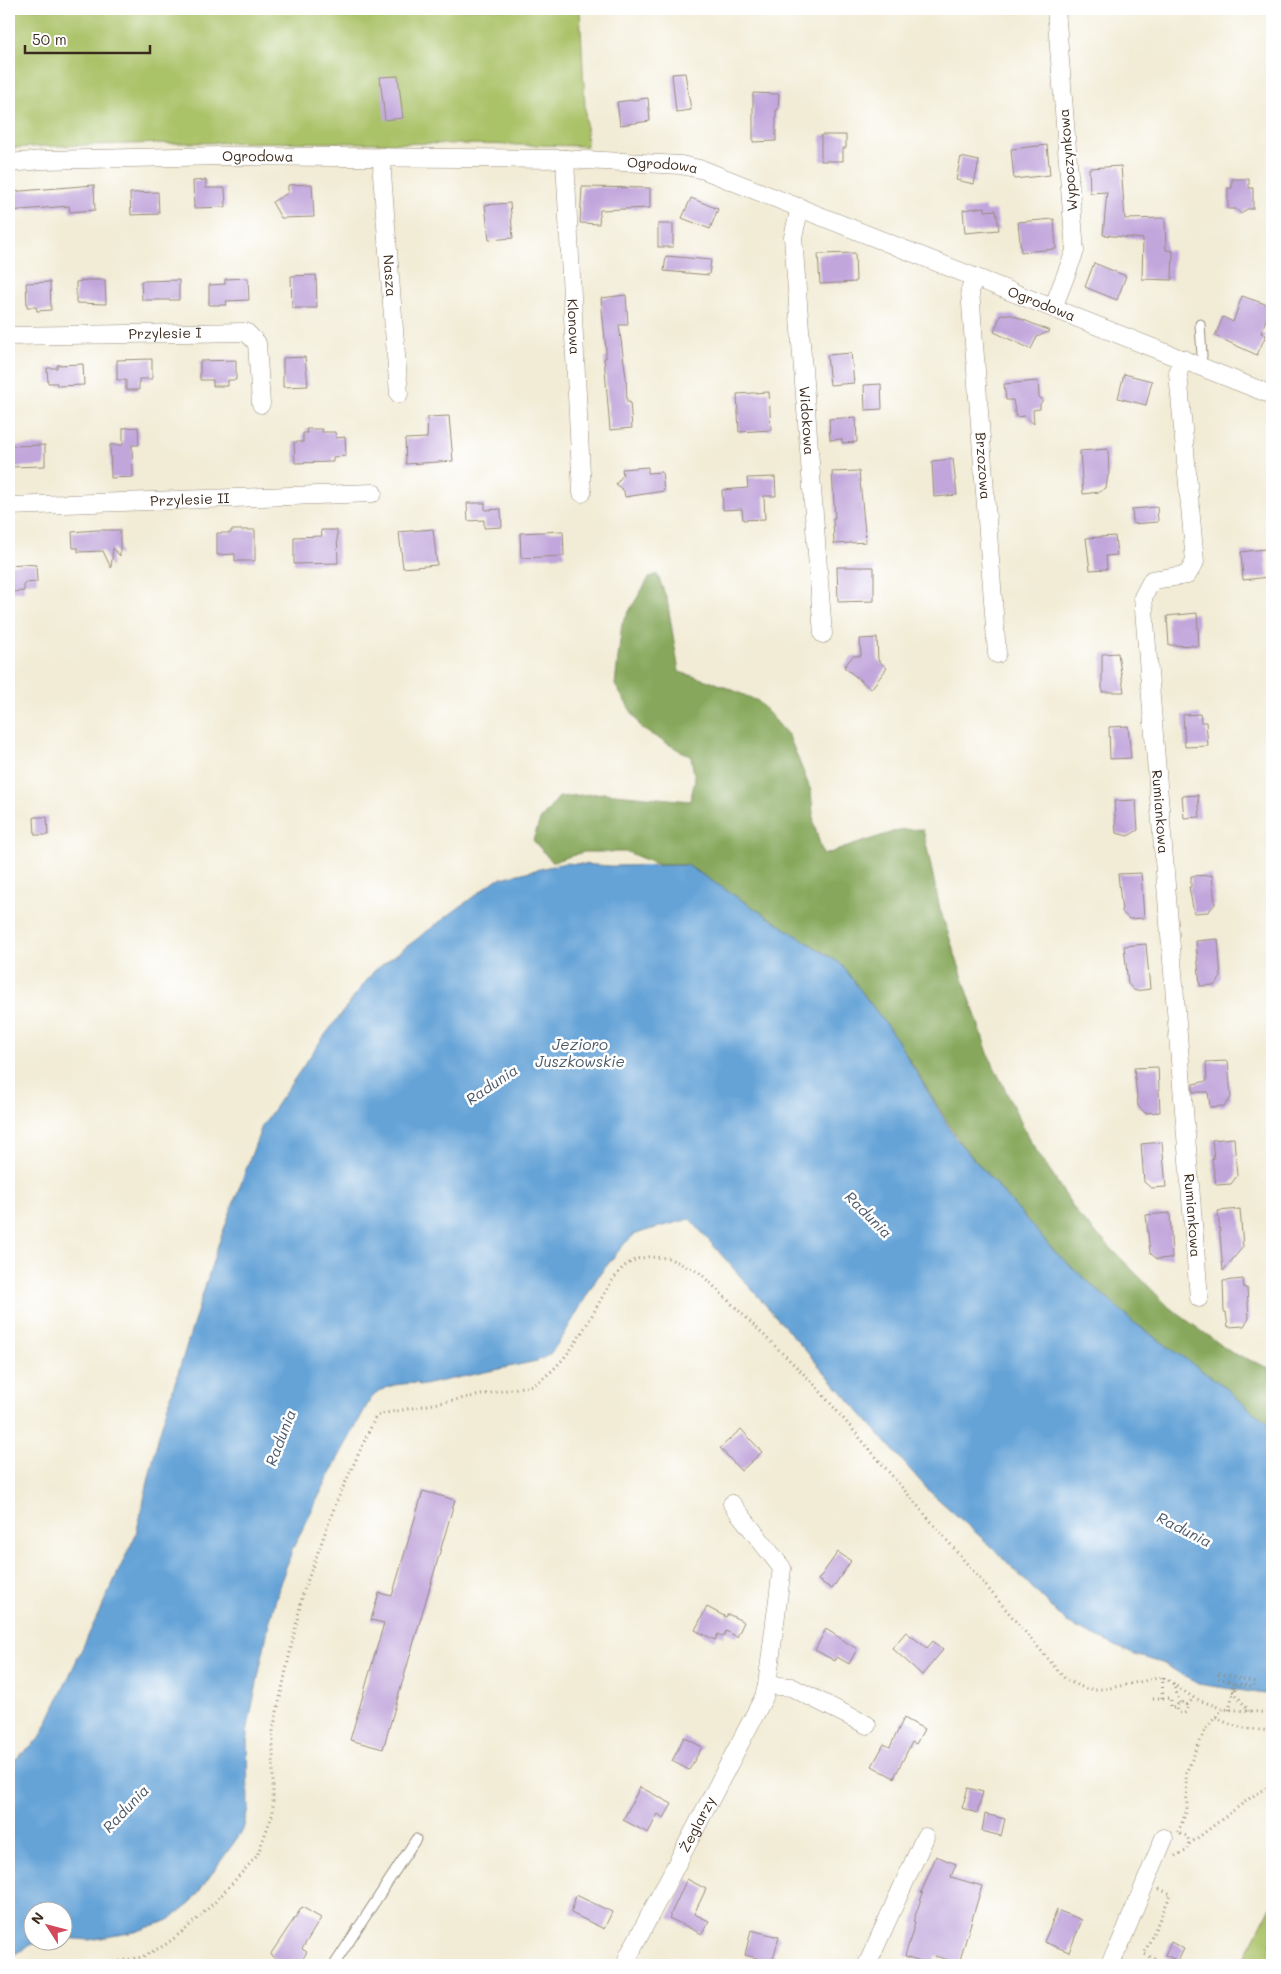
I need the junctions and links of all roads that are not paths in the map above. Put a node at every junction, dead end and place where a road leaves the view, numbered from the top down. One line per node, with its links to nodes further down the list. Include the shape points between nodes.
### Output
1 (1056, 9): 7 (street, Wypoczynkowa, via 1075,251)
2 (383, 157): 3 (street, Ogrodowa); 4 (street, Ogrodowa, via 222,156); 12 (street, Nasza)
3 (565, 158): 5 (street, Ogrodowa, via 681,165 704,170); 15 (street, Klonowa)
4 (9, 163)
5 (800, 207): 6 (street, Ogrodowa); 18 (street, Widokowa, via 793,237)
6 (974, 277): 7 (street, Ogrodowa); 19 (street, Brzozowa, via 970,290)
7 (1053, 308): 10 (street, Ogrodowa)
8 (1200, 324): 11 (lane)
9 (9, 336): 14 (street, Przylesie I, via 246,332 257,343)
10 (1182, 360): 11 (street, Ogrodowa); 20 (street, Rumiankowa, via 1178,373 1195,562 1187,575 1152,580 1142,597)
11 (1200, 367): 13 (street, Ogrodowa)
12 (399, 394)
13 (1272, 396)
14 (262, 404)
15 (582, 493)
16 (372, 494): 17 (street, Przylesie II)
17 (9, 506)
18 (823, 634)
19 (997, 654)
20 (1199, 1298)
21 (732, 1504): 22 (street, Żeglarzy, via 782,1568)
22 (767, 1685): 23 (street, via 791,1687); 28 (street, Żeglarzy, via 764,1697)
23 (868, 1725)
24 (1171, 1836): 30 (street)
25 (925, 1837): 29 (street)
26 (416, 1839): 27 (lane)
27 (334, 1965)
28 (626, 1965)
29 (867, 1965)
30 (1108, 1965)

